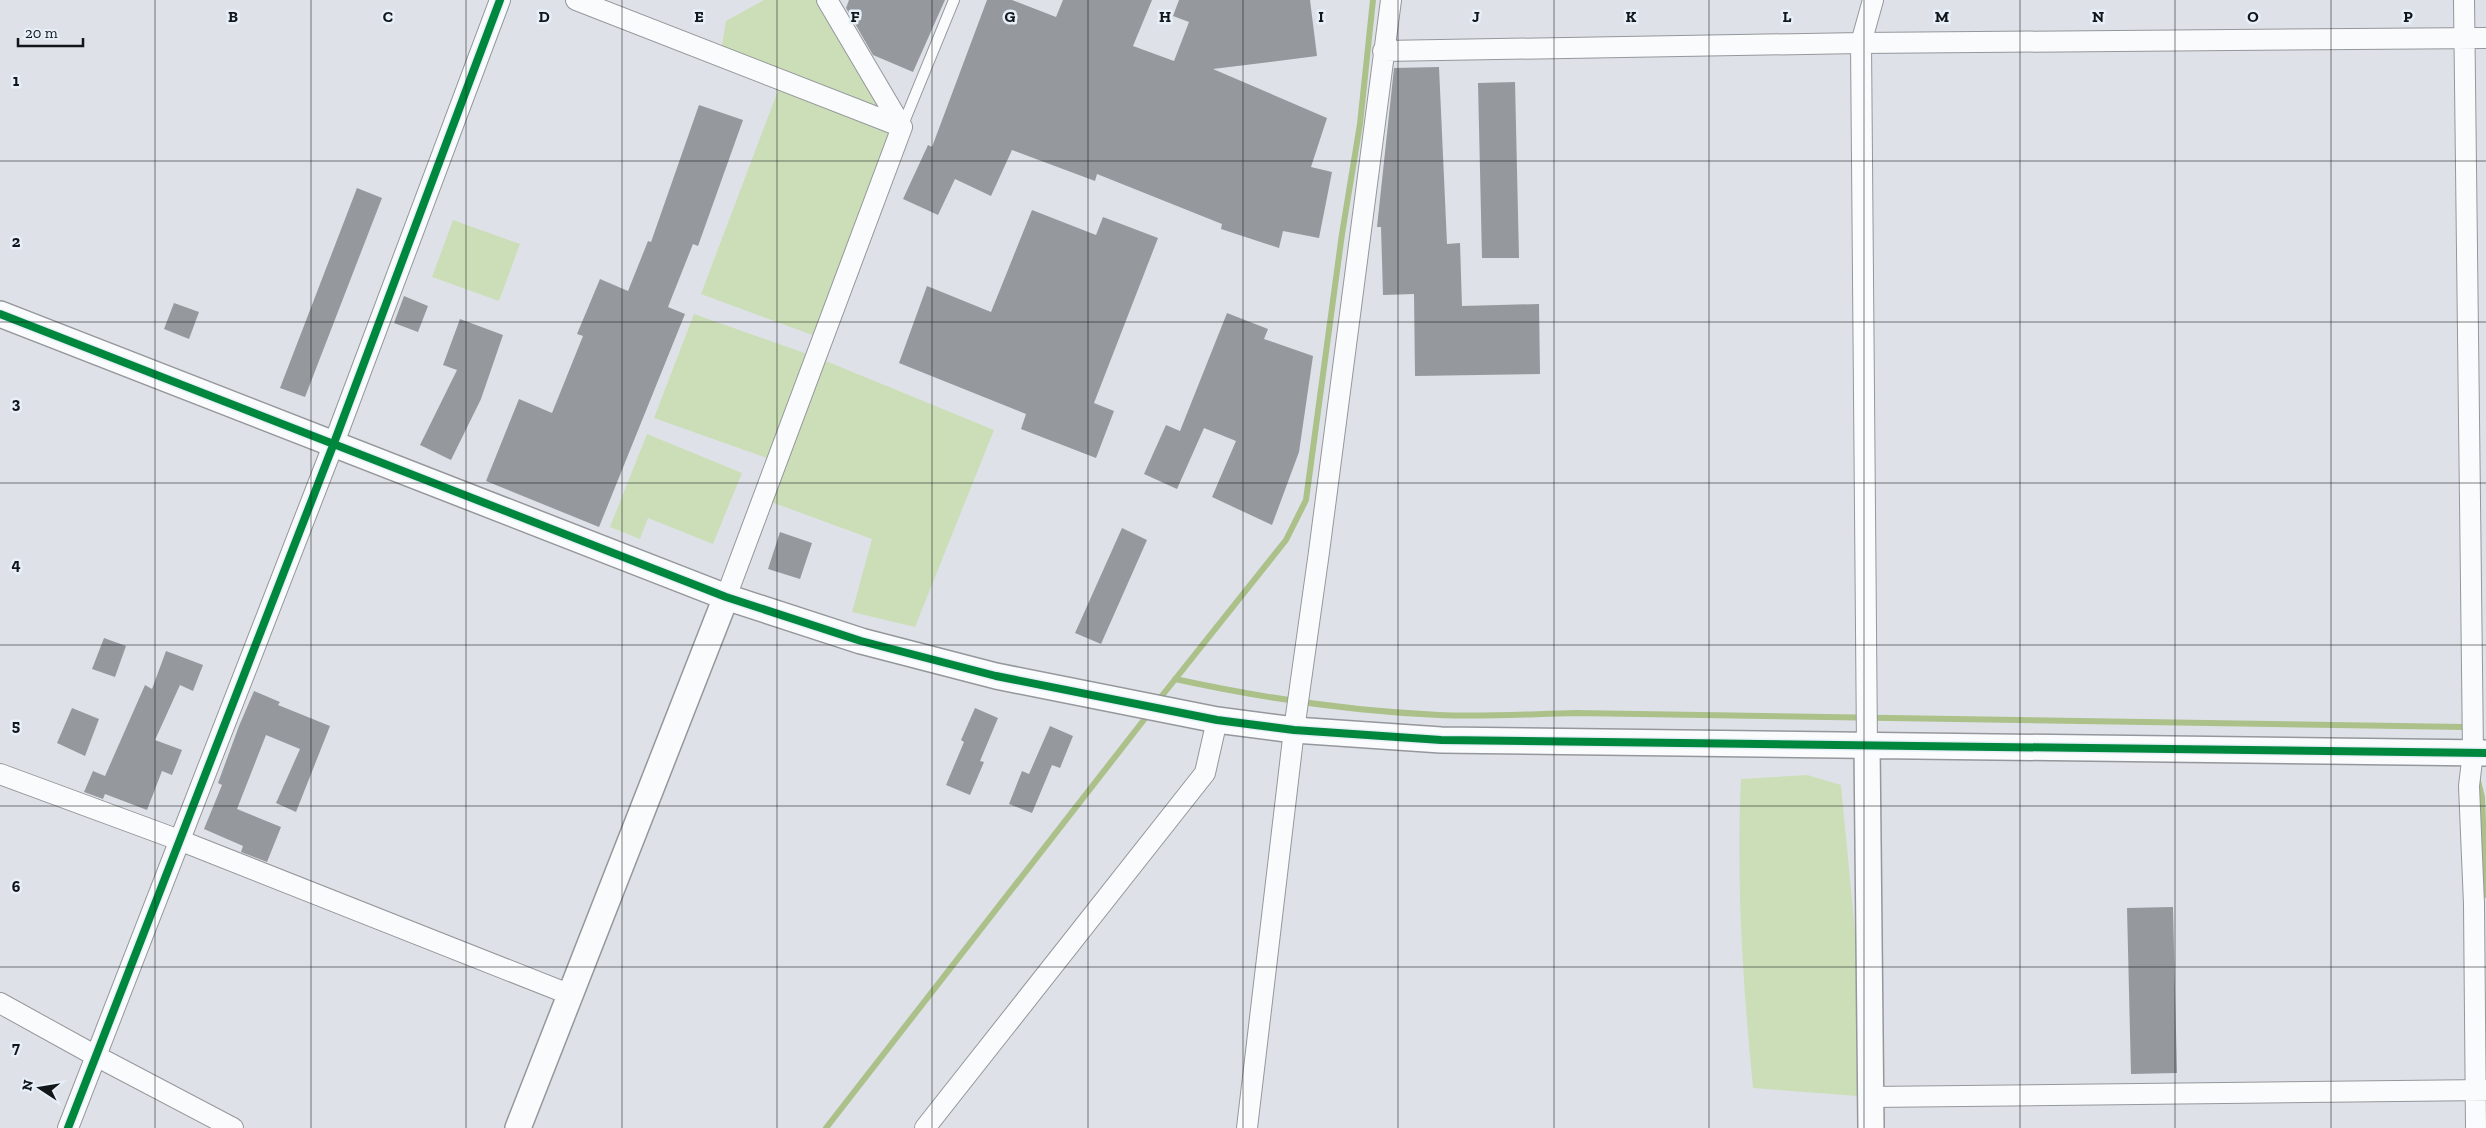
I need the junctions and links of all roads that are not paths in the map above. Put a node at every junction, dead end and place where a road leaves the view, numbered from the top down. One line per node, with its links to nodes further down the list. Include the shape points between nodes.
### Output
1 (500, 0): 14 (street)
2 (576, 0): 12 (street)
3 (827, 0): 12 (street)
4 (954, 0): 12 (lane)
5 (1391, 0): 11 (street)
6 (1873, 0): 10 (street)
7 (2464, 0): 8 (street)
8 (2464, 38): 9 (street); 10 (street); 19 (street)
9 (2486, 38)
10 (1861, 43): 11 (street); 18 (street)
11 (1383, 50): 17 (street)
12 (902, 127): 15 (street)
13 (0, 314): 14 (street)
14 (334, 444): 15 (street); 21 (street)
15 (726, 598): 16 (street, via 861,640 996,676); 22 (street)
16 (1216, 720): 17 (street); 30 (street, via 1205,773)
17 (1294, 730): 18 (street, via 1441,740); 31 (street)
18 (1867, 746): 19 (street); 26 (street)
19 (2479, 753): 25 (street, via 2469,786)
20 (0, 774): 21 (street)
21 (179, 840): 22 (street); 24 (street)
22 (571, 995): 29 (street)
23 (0, 1003): 24 (street)
24 (96, 1056): 27 (street); 28 (street)
25 (2481, 1090): 26 (street); 33 (street)
26 (1870, 1097): 32 (street)
27 (68, 1128)
28 (233, 1128)
29 (518, 1128)
30 (925, 1128)
31 (1247, 1128)
32 (1871, 1128)
33 (2476, 1128)

